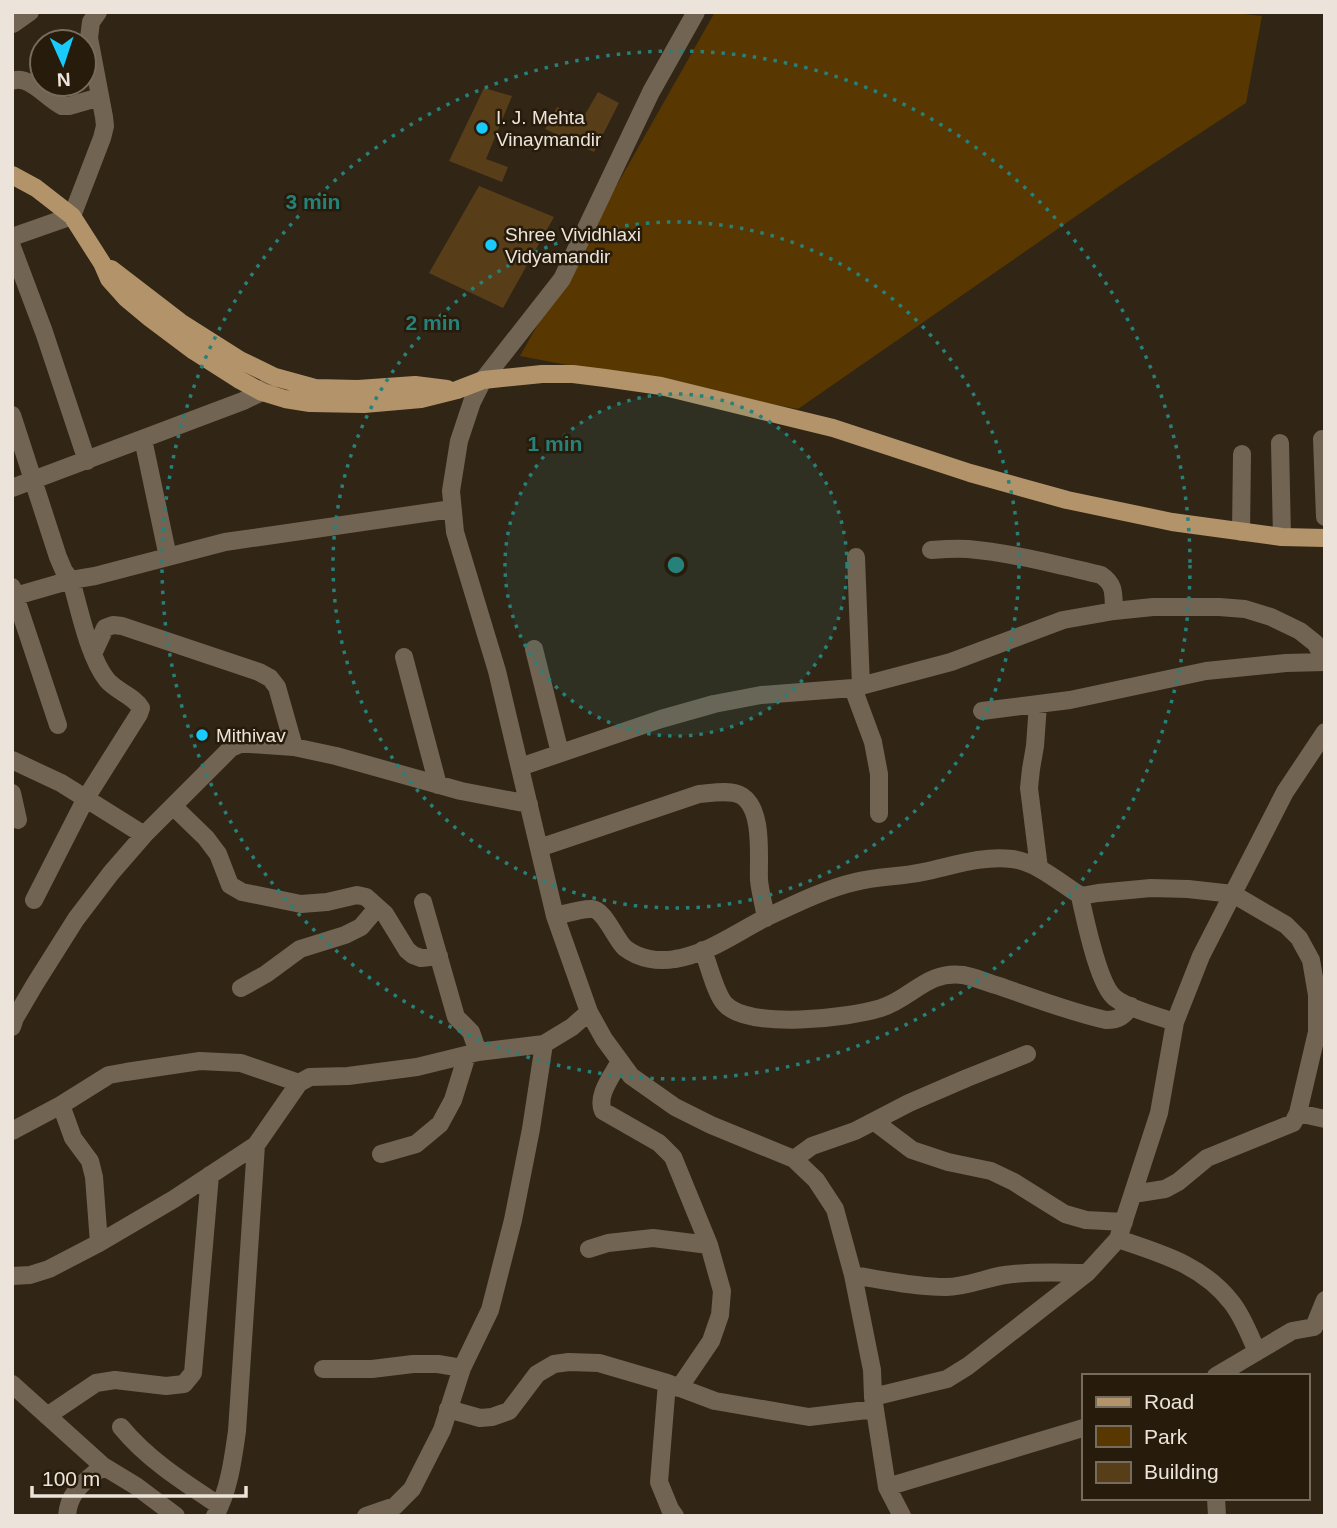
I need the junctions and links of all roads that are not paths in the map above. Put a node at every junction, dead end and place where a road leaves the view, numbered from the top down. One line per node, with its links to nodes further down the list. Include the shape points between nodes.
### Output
1 (30, 12): 4 (street)
2 (696, 12): 13 (street, via 651,92 562,279)
3 (96, 14): 6 (street, via 89,38)
4 (13, 24)
5 (12, 81): 6 (street, via 25,80 62,106)
6 (100, 97): 8 (street, via 105,126)
7 (12, 175): 8 (main road)
8 (72, 216): 9 (street); 11 (main road)
9 (12, 237)
10 (12, 247): 21 (street)
11 (102, 263): 12 (main road, via 180,322); 15 (main road, via 109,279 150,318)
12 (275, 377): 14 (main road, via 315,388 415,385); 15 (street)
13 (483, 380): 14 (main road); 24 (street, via 459,441); 26 (main road, via 573,374 661,386 833,428 1067,500)
14 (457, 390): 15 (main road, via 421,399 363,404 310,403)
15 (262, 392): 17 (street)
16 (12, 415): 22 (street)
17 (143, 439): 21 (street); 30 (street)
18 (1322, 439): 25 (street)
19 (1280, 443): 27 (street)
20 (1241, 454): 26 (street)
21 (87, 461): 22 (street)
22 (33, 481): 23 (street); 32 (street, via 58,558)
23 (12, 488)
24 (452, 509): 30 (street, via 225,542); 47 (street)
25 (1325, 517)
26 (1241, 532): 27 (main road)
27 (1282, 537): 28 (main road)
28 (1325, 538)
29 (930, 550): 34 (street, via 987,551 1101,575 1110,581)
30 (168, 557): 32 (street)
31 (856, 557): 39 (street)
32 (71, 580): 33 (street); 36 (street)
33 (13, 593): 42 (street)
34 (1114, 611): 38 (street, via 1245,609 1300,631 1315,643); 39 (street, via 1063,621 951,662)
35 (534, 649): 45 (street)
36 (93, 654): 44 (street, via 105,628 113,625 259,672 277,687); 50 (street, via 107,680 141,708)
37 (404, 657): 48 (street)
38 (1325, 660): 40 (street, via 1206,671)
39 (857, 687): 45 (street, via 714,704); 53 (street, via 879,774)
40 (1038, 704): 41 (street); 57 (street, via 1029,788)
41 (982, 711)
42 (58, 725)
43 (1325, 732): 58 (street, via 1285,792)
44 (294, 747): 48 (street); 52 (street, via 240,744 231,748)
45 (560, 753): 47 (street)
46 (12, 760): 50 (street)
47 (520, 767): 51 (street)
48 (438, 785): 51 (street)
49 (12, 793): 54 (street)
50 (86, 798): 55 (street); 60 (street)
51 (528, 804): 56 (street)
52 (174, 807): 55 (street); 62 (street, via 206,838 230,885 242,892 301,904 358,895)
53 (880, 814)
54 (18, 820)
55 (144, 835): 71 (street, via 76,919)
56 (539, 848): 63 (street); 64 (street, via 699,794 742,796 757,823)
57 (1039, 868): 59 (street); 64 (street, via 1014,859 992,858 913,875 856,881)
58 (1233, 894): 59 (street, via 1151,888); 70 (street, via 1201,956); 78 (street, via 1286,925 1311,960 1317,1032)
59 (1081, 896): 68 (street, via 1104,986 1116,1000)
60 (34, 900)
61 (423, 902): 66 (street)
62 (377, 908): 66 (street, via 413,955); 67 (street, via 361,927 300,949)
63 (555, 916): 65 (street, via 591,908 599,911 624,947 640,957 676,959); 69 (street)
64 (766, 918): 65 (street)
65 (703, 950): 68 (street, via 722,1001 729,1009 753,1017 822,1019 882,1008 924,982 963,975 1106,1020 1124,1016)
66 (439, 956): 73 (street, via 456,1017 471,1032)
67 (241, 988)
68 (1131, 1006): 70 (street)
69 (589, 1012): 72 (street); 75 (street)
70 (1175, 1022): 86 (street, via 1159,1113)
71 (12, 1027)
72 (544, 1044): 73 (street); 98 (street, via 513,1220 490,1310)
73 (473, 1053): 76 (street, via 417,1067 310,1077); 83 (street, via 440,1124 416,1144)
74 (1027, 1054): 80 (street)
75 (620, 1061): 84 (street, via 631,1076 675,1107); 89 (street, via 602,1096 603,1111 659,1143 673,1157)
76 (299, 1083): 77 (street, via 240,1063 200,1061 109,1075); 82 (street)
77 (61, 1105): 81 (street); 88 (street, via 73,1138 90,1161)
78 (1298, 1113): 79 (street); 86 (street, via 1293,1123 1207,1158 1178,1182)
79 (1325, 1119)
80 (875, 1122): 84 (street, via 812,1146); 87 (street, via 912,1150 991,1171 1065,1214)
81 (12, 1131)
82 (256, 1145): 85 (street); 109 (street, via 237,1431)
83 (381, 1154)
84 (794, 1158): 92 (street, via 817,1180 835,1209)
85 (210, 1175): 88 (street); 104 (street, via 193,1373 184,1384 166,1386 115,1380 96,1383)
86 (1133, 1195): 87 (street)
87 (1121, 1231): 91 (street); 96 (street, via 1213,1282 1234,1304)
88 (99, 1243): 93 (street, via 49,1269)
89 (709, 1245): 90 (street, via 653,1238); 101 (street, via 722,1291 720,1315 711,1341)
90 (589, 1249)
91 (1087, 1273): 92 (street, via 1001,1275 947,1287); 102 (street, via 947,1379)
92 (853, 1275): 102 (street)
93 (12, 1276)
94 (1325, 1300): 95 (street)
95 (1319, 1329): 96 (street, via 1293,1331)
96 (1257, 1352): 99 (street)
97 (323, 1368): 98 (street, via 438,1364)
98 (462, 1368): 103 (street)
99 (1219, 1374)
100 (12, 1384): 104 (street)
101 (673, 1386): 102 (street, via 715,1401 809,1417); 103 (street, via 599,1363 569,1362 537,1374 509,1411 480,1418); 113 (street, via 659,1482)
102 (874, 1403): 108 (street)
103 (448, 1409): 112 (street, via 412,1489 395,1506)
104 (47, 1416): 107 (street)
105 (121, 1427): 109 (street)
106 (1082, 1427): 108 (street)
107 (103, 1466): 110 (street, via 74,1492); 111 (street)
108 (887, 1487): 114 (street)
109 (218, 1511)
110 (67, 1516)
111 (176, 1516)
112 (366, 1516)
113 (675, 1516)
114 (902, 1516)

